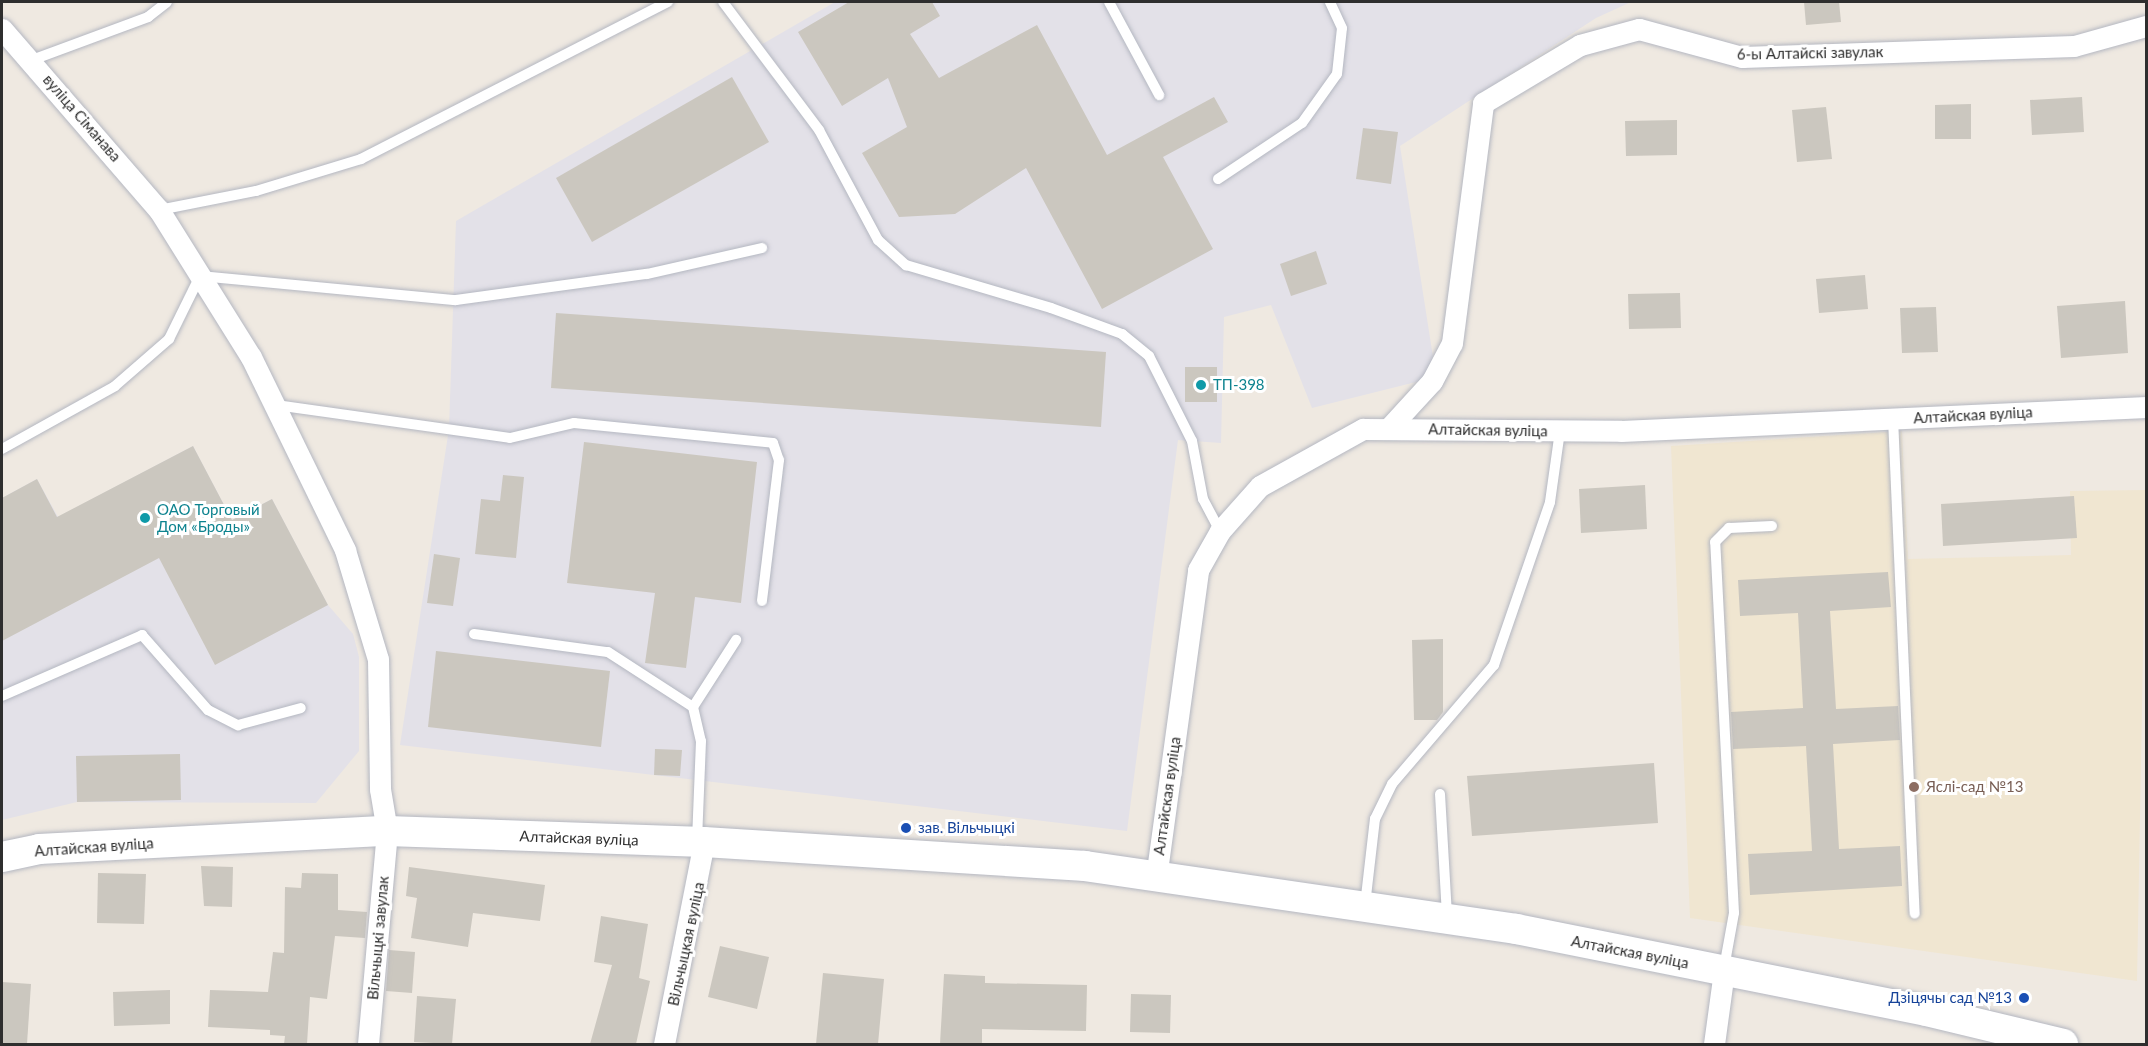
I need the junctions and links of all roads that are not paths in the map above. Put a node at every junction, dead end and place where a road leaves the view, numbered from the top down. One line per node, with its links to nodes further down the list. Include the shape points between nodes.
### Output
1 (167, 2): 8 (lane, via 148,16)
2 (668, 2): 11 (lane, via 361,159 256,191)
3 (723, 2): 21 (lane, via 819,130 879,240 906,265 1051,308 1122,334 1149,356 1192,441 1203,499)
4 (1109, 2): 9 (lane)
5 (1329, 2): 10 (lane, via 1342,28 1338,74 1302,123)
6 (2146, 26): 17 (street, 6-ы Алтайскі завулак, via 2074,46 1742,57 1639,29 1580,45 1483,103 1452,343 1432,381)
7 (2, 28): 8 (street, вуліца Сіманава)
8 (32, 60): 11 (street, вуліца Сіманава)
9 (1159, 95)
10 (1218, 179)
11 (159, 210): 13 (street, вуліца Сіманава)
12 (762, 248): 13 (lane, via 647,274 456,300)
13 (200, 276): 14 (street, вуліца Сіманава); 19 (lane, via 169,339 115,386)
14 (276, 405): 22 (lane, via 510,438 574,423 773,443 779,460); 29 (street, Вільчыцкі завулак, via 345,550 374,632)
15 (2146, 407): 16 (street, Алтайская вуліца)
16 (1893, 418): 18 (street, Алтайская вуліца); 34 (lane)
17 (1388, 429): 18 (street, Алтайская вуліца); 21 (street, Алтайская вуліца, via 1363,429 1260,486)
18 (1560, 431): 33 (lane, via 1550,502 1494,665 1392,784 1375,819)
19 (2, 449)
20 (1772, 526): 36 (lane, via 1729,528 1714,542 1734,913)
21 (1220, 531): 32 (street, Алтайская вуліца, via 1198,570)
22 (762, 601)
23 (474, 634): 26 (lane, via 608,652)
24 (736, 640): 26 (lane)
25 (2, 696): 27 (lane, via 142,635 208,710 238,725)
26 (693, 707): 30 (lane, via 702,741)
27 (302, 708)
28 (1440, 794): 35 (lane)
29 (387, 831): 30 (main road, Алтайская вуліца); 31 (main road, Алтайская вуліца, via 39,849); 37 (street, Вільчыцкі завулак)
30 (700, 842): 32 (main road, Алтайская вуліца, via 1085,866); 38 (street, Вільчыцкая вуліца)
31 (2, 857)
32 (1156, 878): 33 (main road, Алтайская вуліца)
33 (1365, 908): 35 (main road, Алтайская вуліца)
34 (1915, 914)
35 (1447, 920): 36 (main road, Алтайская вуліца)
36 (1724, 971): 39 (street); 40 (main road, Алтайская вуліца)
37 (368, 1044)
38 (664, 1044)
39 (1714, 1044)
40 (2063, 1044)

